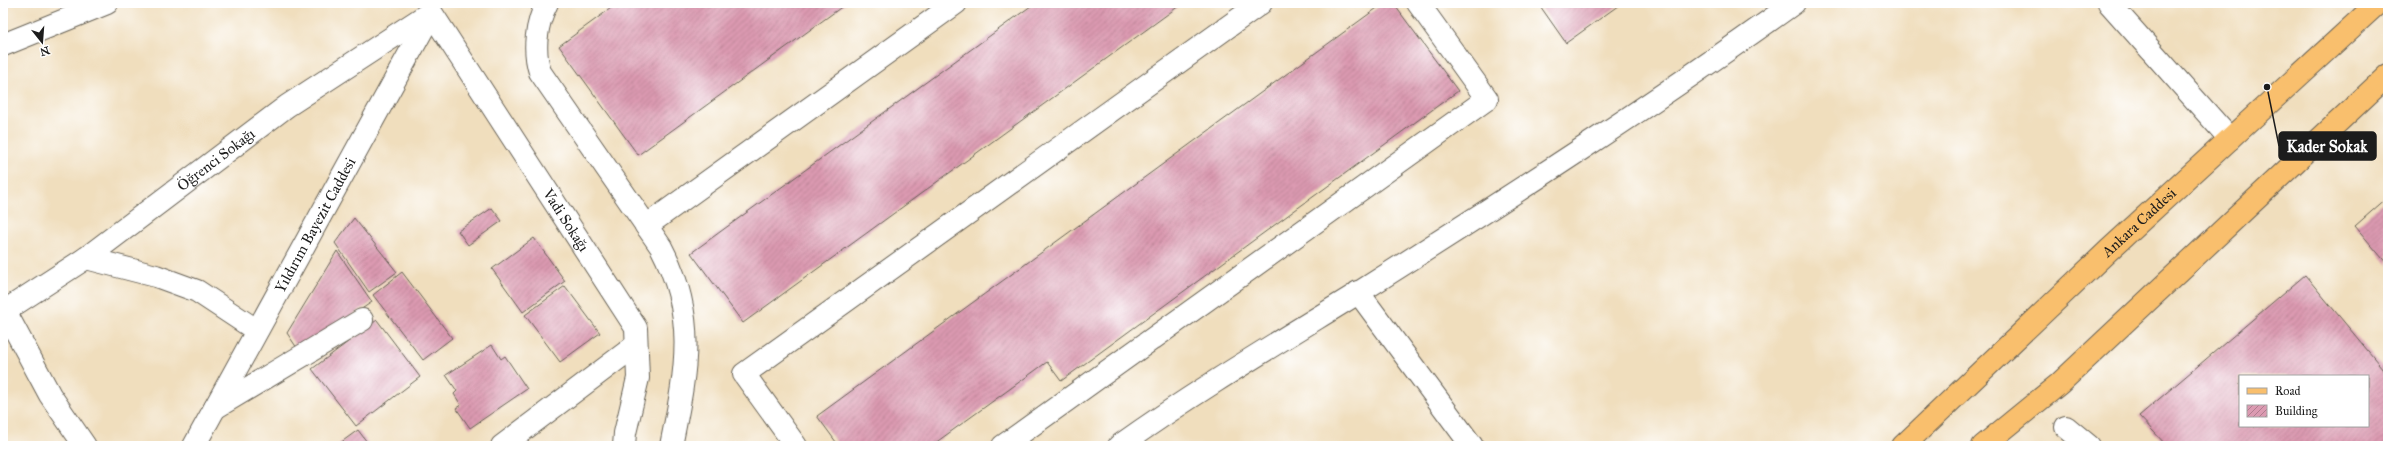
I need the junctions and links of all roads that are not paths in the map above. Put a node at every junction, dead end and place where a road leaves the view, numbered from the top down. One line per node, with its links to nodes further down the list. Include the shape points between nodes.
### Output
1 (107, 3): 10 (street)
2 (547, 3): 13 (street, via 539,26 535,52 540,72)
3 (956, 3): 13 (street)
4 (1261, 3): 27 (street, via 744,374)
5 (1418, 3): 28 (street, via 1487,99)
6 (1794, 3): 15 (street, via 1690,78)
7 (2108, 3): 12 (street)
8 (2378, 3): 12 (main road, Ankara Caddesi)
9 (434, 8): 14 (street, Öğrenci Sokağı, via 287,106); 18 (street, Yıldırım Bayezit Caddesi); 19 (street, Vadi Sokağı, via 636,328)
10 (3, 45)
11 (2388, 75): 32 (main road, via 2059,384)
12 (2230, 139): 31 (main road, Ankara Caddesi)
13 (646, 226): 26 (street, via 661,247 673,271 686,318 684,364)
14 (86, 258): 16 (street, Öğrenci Sokağı); 18 (street, via 156,276 197,291)
15 (1358, 292): 29 (street, via 1183,400); 30 (street)
16 (4, 312): 22 (street, via 50,395)
17 (362, 320): 20 (street)
18 (256, 330): 20 (street, Yıldırım Bayezit Caddesi)
19 (636, 345): 24 (street); 25 (street, Vadi Sokağı, via 638,378)
20 (214, 408): 23 (street, Yıldırım Bayezit Caddesi)
21 (2066, 427): 33 (street)
22 (85, 446)
23 (194, 446)
24 (502, 446)
25 (624, 446)
26 (671, 446)
27 (796, 446)
28 (1003, 446)
29 (1119, 446)
30 (1472, 446)
31 (1903, 446)
32 (1983, 446)
33 (2089, 446)

